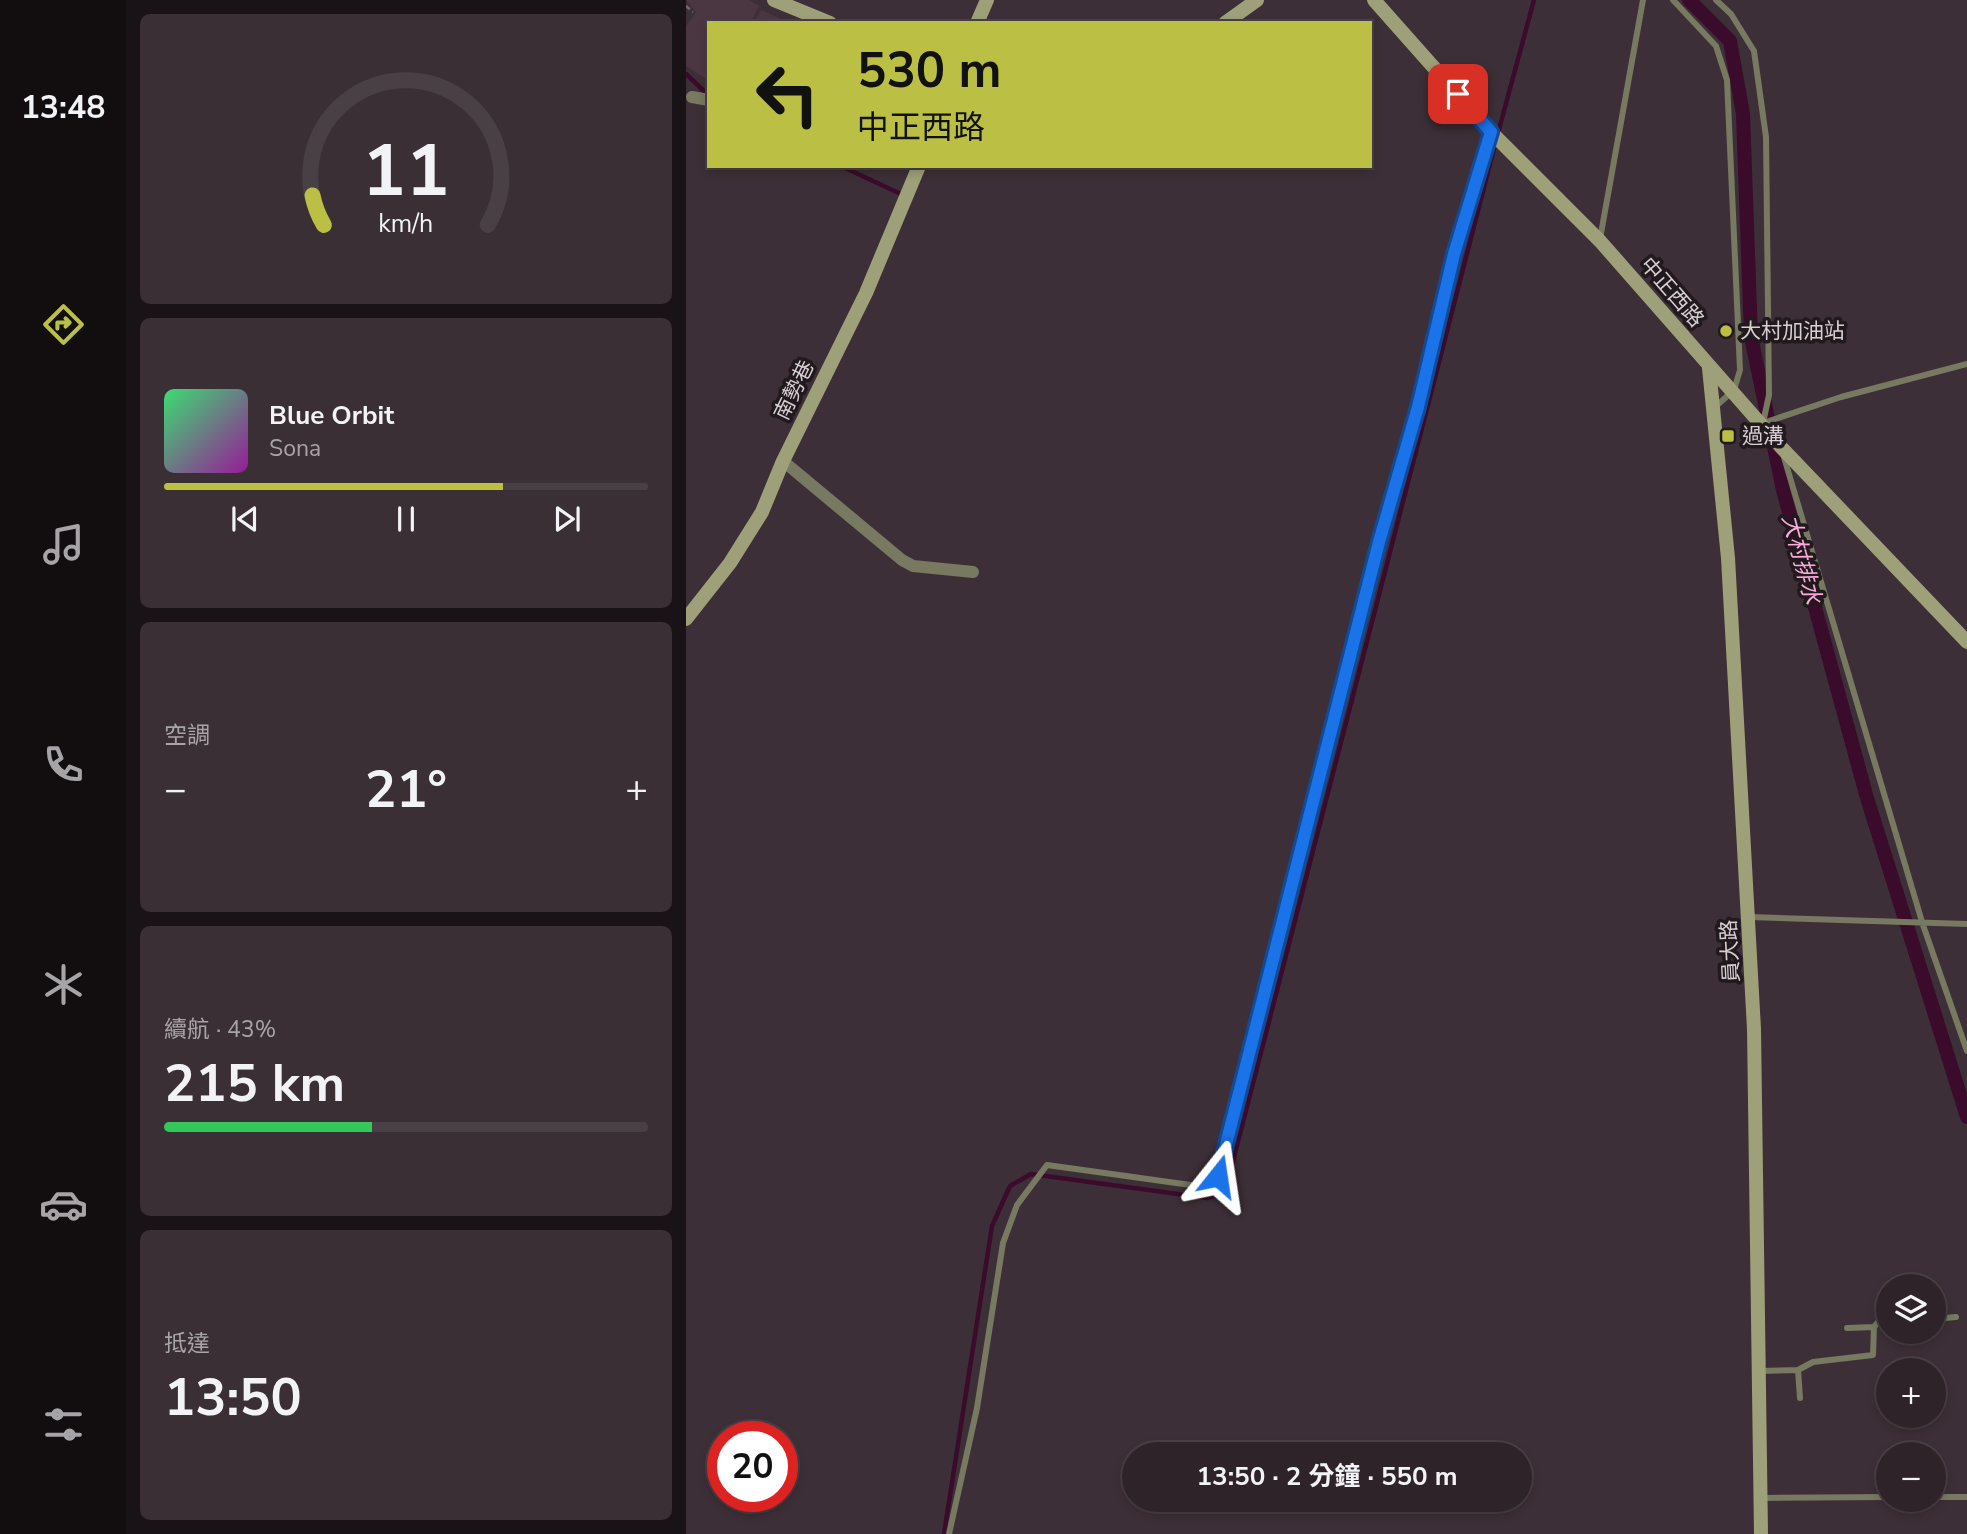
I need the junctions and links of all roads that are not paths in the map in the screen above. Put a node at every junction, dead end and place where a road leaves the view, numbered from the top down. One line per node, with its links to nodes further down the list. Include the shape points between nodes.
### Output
1 (774, 0): 8 (street)
2 (987, 0): 9 (street)
3 (1257, 0): 10 (street)
4 (1374, 0): 13 (street, 中正西路)
5 (1643, 0): 15 (lane)
6 (1673, 0): 18 (lane, via 1716,46 1727,80 1740,370)
7 (1716, 0): 20 (lane, via 1731,14 1754,51 1766,137 1769,395)
8 (825, 21)
9 (978, 21)
10 (1228, 21)
11 (692, 97): 12 (street)
12 (707, 100)
13 (1491, 132): 15 (street, 中正西路); 42 (lane, via 1454,254 1218,1176 1205,1187 1047,1165 1031,1185 1017,1205 1003,1243 977,1408)
14 (918, 168): 22 (street, 南勢巷, via 866,293)
15 (1600, 241): 17 (street, 中正西路)
16 (1967, 363): 20 (lane)
17 (1709, 368): 18 (street, 中正西路); 19 (street, 員大路)
18 (1734, 390): 19 (lane); 20 (street, 中正西路)
19 (1713, 408): 26 (street, 員大路, via 1728,558)
20 (1763, 423): 21 (street, 中正西路)
21 (1780, 446): 25 (street, 中正西路); 28 (lane)
22 (783, 461): 23 (street, via 902,560 913,566); 24 (street, 南勢巷, via 762,512)
23 (973, 572)
24 (686, 619)
25 (1967, 642)
26 (1749, 917): 28 (lane); 36 (street, 員大路)
27 (1967, 924): 28 (lane)
28 (1923, 925): 29 (lane)
29 (1967, 1051)
30 (1946, 1318): 31 (lane)
31 (1956, 1318)
32 (1876, 1325): 33 (lane)
33 (1874, 1327): 34 (lane); 35 (lane, via 1874,1349 1869,1357 1824,1360)
34 (1847, 1328)
35 (1798, 1370): 36 (lane); 37 (lane)
36 (1757, 1371): 41 (street, 員大路)
37 (1800, 1398)
38 (1876, 1497): 41 (lane)
39 (1946, 1497): 40 (lane)
40 (1967, 1497)
41 (1760, 1498): 43 (street, 員大路)
42 (950, 1534)
43 (1761, 1534)

